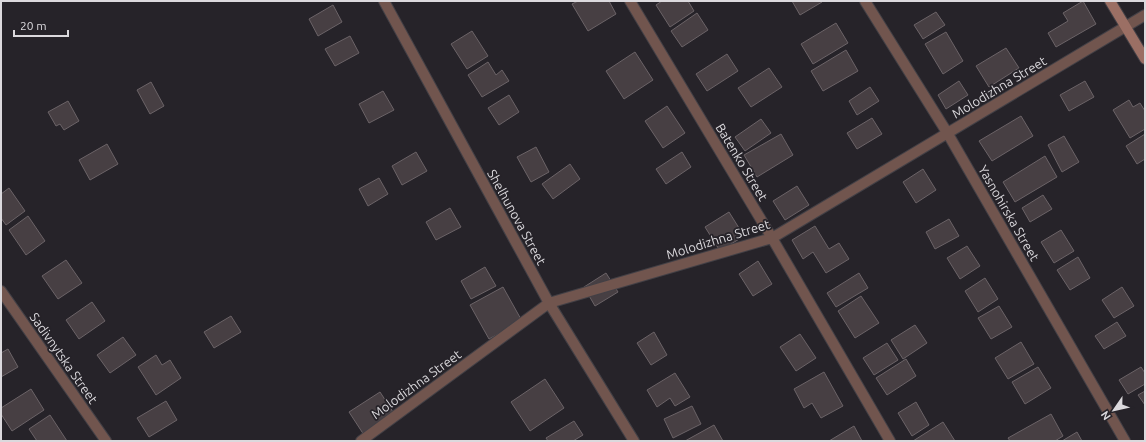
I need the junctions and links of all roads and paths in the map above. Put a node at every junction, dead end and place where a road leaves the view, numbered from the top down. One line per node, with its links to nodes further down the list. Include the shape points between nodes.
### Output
1 (384, 1): 11 (street, Shelhunova Street)
2 (630, 1): 9 (street, Batenko Street)
3 (865, 1): 8 (street, Yasnohirska Street)
4 (1110, 1): 6 (street)
5 (1145, 15): 6 (street, Molodizhna Street)
6 (1125, 26): 7 (street); 8 (street, Molodizhna Street)
7 (1145, 59)
8 (948, 134): 9 (street, Molodizhna Street); 16 (street, Yasnohirska Street)
9 (772, 238): 11 (street, Molodizhna Street); 15 (street, Batenko Street)
10 (1, 291): 12 (street, Sadivnytska Street)
11 (548, 303): 13 (street, Molodizhna Street); 14 (street, Shelhunova Street)
12 (106, 441)
13 (361, 441)
14 (634, 441)
15 (890, 441)
16 (1125, 441)

